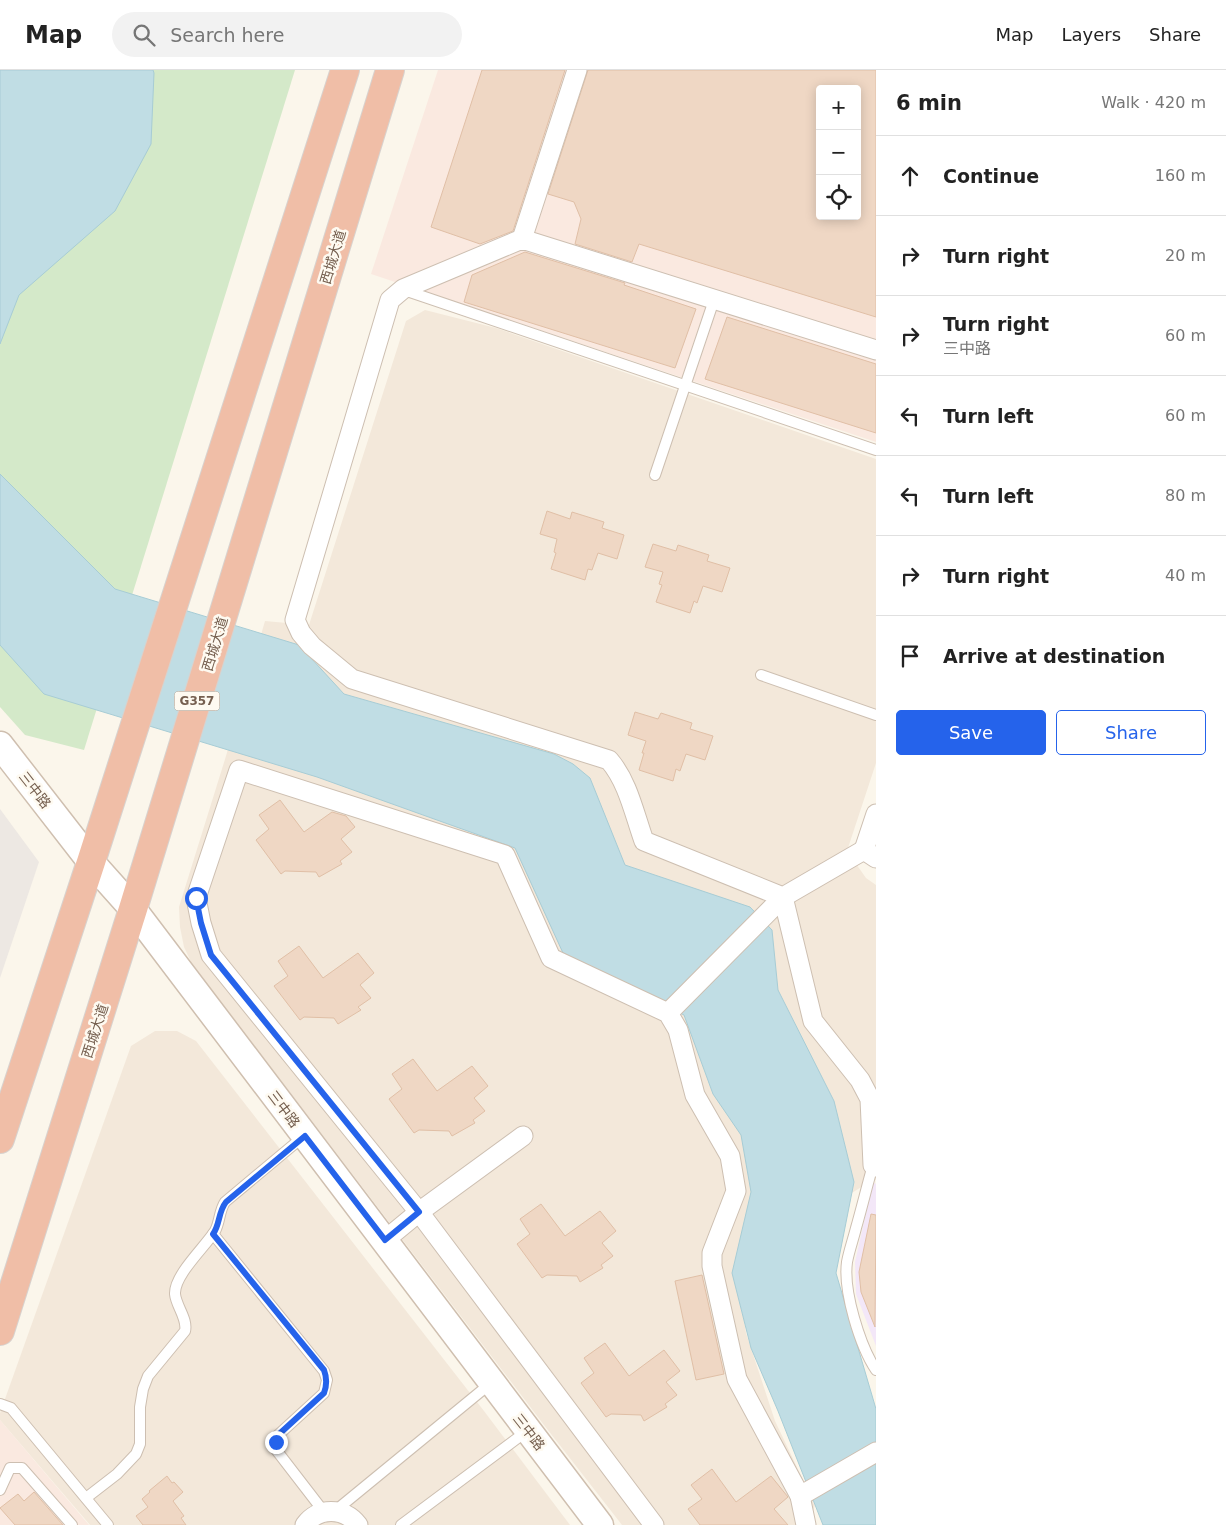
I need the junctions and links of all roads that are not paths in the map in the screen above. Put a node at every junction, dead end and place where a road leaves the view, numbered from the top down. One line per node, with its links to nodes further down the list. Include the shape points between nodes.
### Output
1 (345, 70): 16 (highway)
2 (390, 70): 18 (highway, 西城大道 / G357)
3 (578, 70): 4 (street)
4 (522, 239): 5 (street); 6 (street)
5 (397, 295): 8 (lane); 17 (street, via 295,620 301,633 352,679 609,760 623,781 644,841)
6 (714, 300): 7 (street); 8 (lane)
7 (876, 350)
8 (684, 385): 9 (lane); 10 (lane)
9 (876, 450)
10 (655, 475)
11 (761, 675): 12 (lane)
12 (876, 714)
13 (0, 745): 16 (main road, 三中路)
14 (876, 814): 15 (street)
15 (870, 854): 17 (street)
16 (91, 862): 18 (main road, 三中路); 22 (highway)
17 (783, 897): 19 (street); 23 (street, via 813,1021 860,1080 870,1099)
18 (133, 909): 20 (main road, 三中路); 27 (highway, 西城大道 / G357)
19 (668, 1013): 24 (street, via 552,958 505,855 239,770 196,898 211,955); 34 (street, via 678,1030 695,1096 730,1156 736,1191 712,1253 712,1266 737,1379)
20 (305, 1136): 25 (lane, via 226,1202); 26 (main road, 三中路)
21 (523, 1136): 24 (street)
22 (0, 1139)
23 (875, 1166): 28 (lane, via 847,1264 847,1276 861,1340)
24 (419, 1212): 26 (street); 43 (street)
25 (213, 1234): 35 (lane, via 192,1258 176,1286 185,1331 148,1376 140,1407 140,1444 136,1454); 36 (lane, via 324,1370 327,1380 324,1393 277,1436 276,1451)
26 (385, 1240): 29 (main road, 三中路)
27 (0, 1331)
28 (876, 1370)
29 (491, 1383): 31 (main road, 三中路); 36 (lane)
30 (0, 1404): 35 (lane, via 11,1408)
31 (528, 1430): 41 (lane); 42 (main road, 三中路)
32 (876, 1452): 34 (street)
33 (0, 1490): 37 (lane, via 10,1468 22,1468)
34 (800, 1496): 44 (street)
35 (86, 1498): 38 (lane)
36 (329, 1511): 39 (street, via 314,1516); 40 (street, via 345,1514)
37 (72, 1525)
38 (108, 1525)
39 (305, 1525)
40 (358, 1525)
41 (401, 1525)
42 (600, 1525)
43 (654, 1525)
44 (806, 1525)

